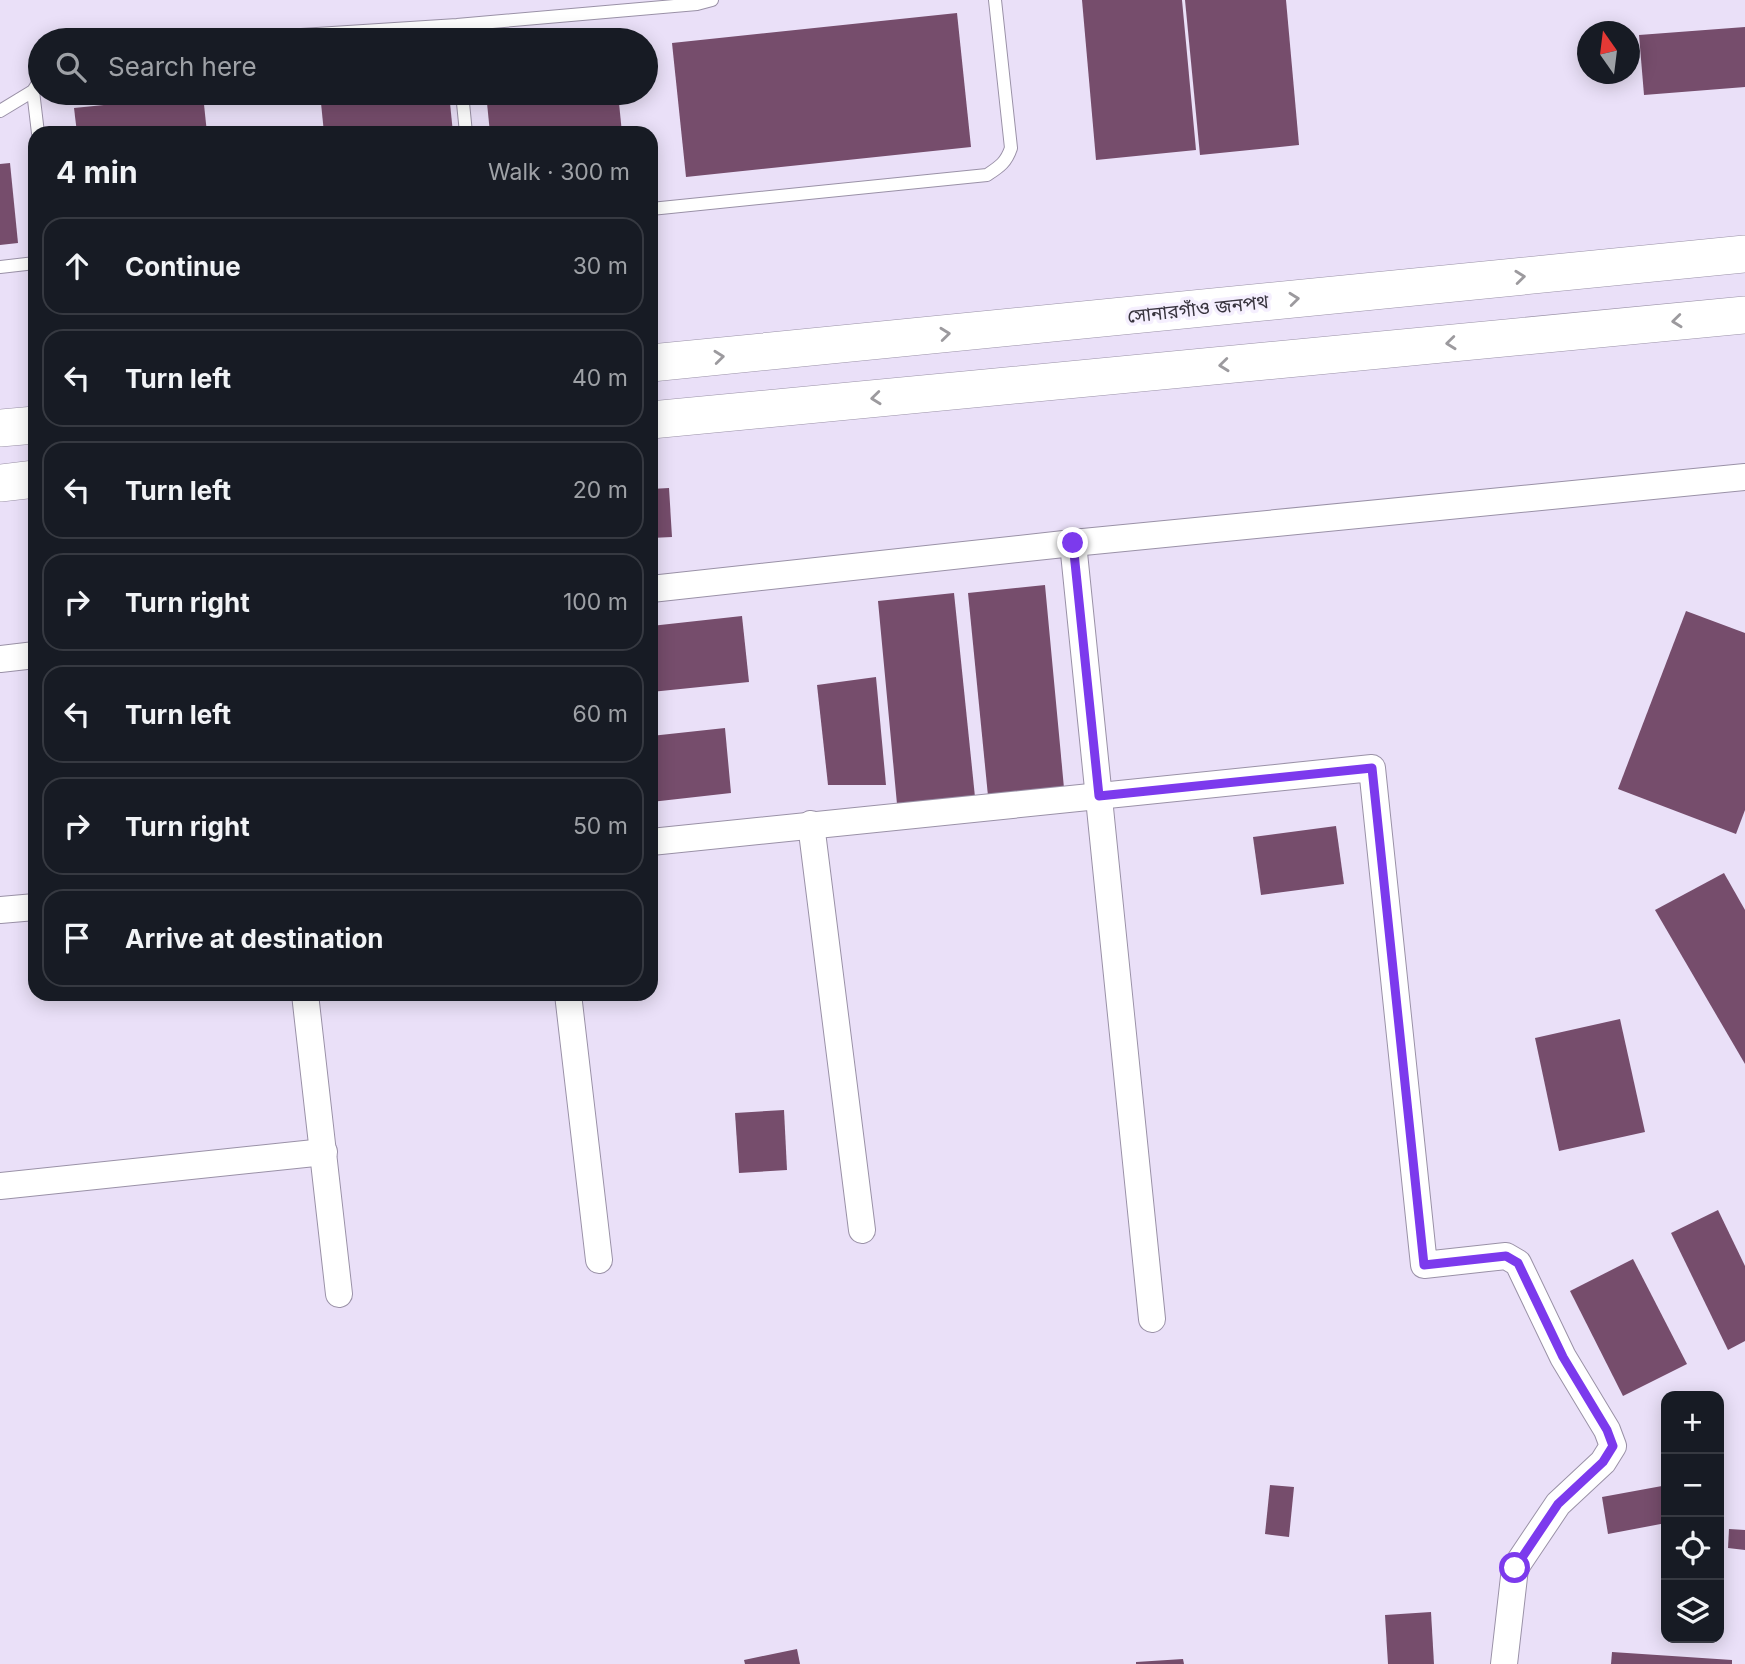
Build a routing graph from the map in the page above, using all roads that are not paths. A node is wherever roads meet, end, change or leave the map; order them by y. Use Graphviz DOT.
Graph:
graph roads {
  1 [pos="712,0"];
  2 [pos="995,0"];
  3 [pos="457,25"];
  4 [pos="410,28"];
  5 [pos="457,28"];
  6 [pos="28,91"];
  7 [pos="37,105"];
  8 [pos="463,105"];
  9 [pos="0,111"];
  10 [pos="38,126"];
  11 [pos="465,126"];
  12 [pos="658,208"];
  13 [pos="1745,254"];
  14 [pos="28,264"];
  15 [pos="0,267"];
  16 [pos="1745,315"];
  17 [pos="658,362"];
  18 [pos="658,419"];
  19 [pos="28,426"];
  20 [pos="0,428"];
  21 [pos="1745,477"];
  22 [pos="28,480"];
  23 [pos="0,483"];
  24 [pos="1073,543"];
  25 [pos="658,588"];
  26 [pos="28,656"];
  27 [pos="0,659"];
  28 [pos="1099,796"];
  29 [pos="811,824"];
  30 [pos="658,841"];
  31 [pos="28,908"];
  32 [pos="0,910"];
  33 [pos="306,1001"];
  34 [pos="569,1001"];
  35 [pos="324,1152"];
  36 [pos="0,1186"];
  37 [pos="862,1230"];
  38 [pos="599,1260"];
  39 [pos="339,1294"];
  40 [pos="1152,1319"];
  41 [pos="1504,1664"];
  1 -- 3 [label="lane"];
  2 -- 12 [label="lane"];
  3 -- 4 [label="lane"];
  3 -- 5 [label="lane"];
  6 -- 9 [label="lane"];
  7 -- 10 [label="lane"];
  8 -- 11 [label="lane"];
  17 -- 13 [label="main road, সোনারগাঁও জনপথ, one-way"];
  14 -- 15 [label="lane"];
  16 -- 18 [label="main road, one-way"];
  19 -- 20 [label="main road"];
  21 -- 24 [label="street"];
  22 -- 23 [label="main road"];
  24 -- 25 [label="street"];
  24 -- 28 [label="street"];
  26 -- 27 [label="street"];
  28 -- 29 [label="street"];
  28 -- 40 [label="street"];
  28 -- 41 [label="street"];
  29 -- 30 [label="street"];
  29 -- 37 [label="street"];
  31 -- 32 [label="street"];
  33 -- 35 [label="street"];
  34 -- 38 [label="street"];
  35 -- 36 [label="street"];
  35 -- 39 [label="street"];
}
